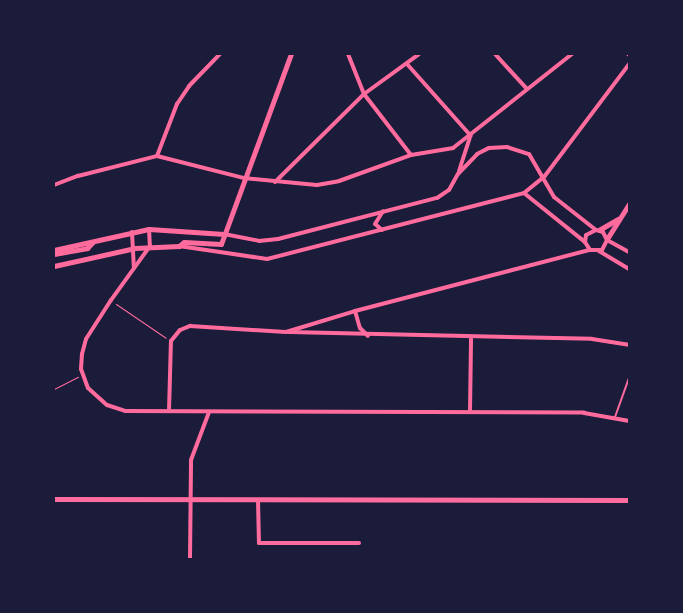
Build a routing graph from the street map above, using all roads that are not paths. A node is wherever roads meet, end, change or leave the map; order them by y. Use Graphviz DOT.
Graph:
graph roads {
  1 [pos="220,54"];
  2 [pos="292,54"];
  3 [pos="348,54"];
  4 [pos="419,54"];
  5 [pos="495,54"];
  6 [pos="572,54"];
  7 [pos="407,64"];
  8 [pos="629,64"];
  9 [pos="527,89"];
  10 [pos="364,94"];
  11 [pos="471,136"];
  12 [pos="411,155"];
  13 [pos="157,156"];
  14 [pos="458,174"];
  15 [pos="544,176"];
  16 [pos="244,178"];
  17 [pos="275,182"];
  18 [pos="54,185"];
  19 [pos="524,193"];
  20 [pos="629,204"];
  21 [pos="383,211"];
  22 [pos="618,219"];
  23 [pos="148,229"];
  24 [pos="382,230"];
  25 [pos="597,230"];
  26 [pos="132,232"];
  27 [pos="224,234"];
  28 [pos="607,239"];
  29 [pos="95,240"];
  30 [pos="585,242"];
  31 [pos="150,246"];
  32 [pos="178,246"];
  33 [pos="135,248"];
  34 [pos="54,250"];
  35 [pos="590,250"];
  36 [pos="599,251"];
  37 [pos="629,252"];
  38 [pos="54,254"];
  39 [pos="54,266"];
  40 [pos="134,268"];
  41 [pos="629,270"];
  42 [pos="355,311"];
  43 [pos="286,332"];
  44 [pos="368,336"];
  45 [pos="471,339"];
  46 [pos="629,345"];
  47 [pos="629,378"];
  48 [pos="169,411"];
  49 [pos="209,412"];
  50 [pos="470,412"];
  51 [pos="615,417"];
  52 [pos="629,421"];
  53 [pos="54,499"];
  54 [pos="190,499"];
  55 [pos="258,500"];
  56 [pos="629,500"];
  57 [pos="359,543"];
  58 [pos="190,559"];
  1 -- 13 [label="street"];
  2 -- 16 [label="main road"];
  3 -- 10 [label="street"];
  4 -- 7 [label="street"];
  5 -- 9 [label="street"];
  6 -- 9 [label="street"];
  7 -- 10 [label="street"];
  7 -- 11 [label="street"];
  8 -- 15 [label="street"];
  9 -- 11 [label="street"];
  10 -- 12 [label="street"];
  10 -- 17 [label="street"];
  11 -- 12 [label="street"];
  11 -- 14 [label="street"];
  12 -- 17 [label="street"];
  13 -- 16 [label="street"];
  13 -- 18 [label="street"];
  14 -- 15 [label="street"];
  14 -- 21 [label="street"];
  15 -- 19 [label="street"];
  15 -- 25 [label="street"];
  16 -- 17 [label="street"];
  16 -- 27 [label="main road"];
  19 -- 24 [label="street"];
  19 -- 30 [label="street"];
  20 -- 22 [label="street"];
  21 -- 24 [label="street"];
  21 -- 27 [label="street"];
  22 -- 25 [label="street"];
  22 -- 28 [label="street"];
  23 -- 26 [label="main road"];
  23 -- 27 [label="main road"];
  23 -- 31 [label="street"];
  24 -- 32 [label="street"];
  25 -- 28 [label="street"];
  25 -- 30 [label="street"];
  26 -- 29 [label="main road"];
  26 -- 33 [label="street"];
  27 -- 32 [label="main road"];
  28 -- 36 [label="street"];
  28 -- 37 [label="street"];
  29 -- 34 [label="main road"];
  29 -- 38 [label="main road"];
  30 -- 35 [label="street"];
  31 -- 32 [label="main road"];
  31 -- 33 [label="main road"];
  31 -- 40 [label="street"];
  33 -- 39 [label="main road"];
  33 -- 40 [label="street"];
  35 -- 36 [label="street"];
  35 -- 42 [label="street"];
  36 -- 41 [label="street"];
  40 -- 48 [label="street"];
  42 -- 43 [label="street"];
  42 -- 44 [label="street"];
  43 -- 44 [label="street"];
  43 -- 48 [label="street"];
  44 -- 45 [label="street"];
  45 -- 46 [label="street"];
  45 -- 50 [label="street"];
  47 -- 51 [label="lane"];
  48 -- 49 [label="street"];
  49 -- 50 [label="street"];
  49 -- 54 [label="street"];
  50 -- 51 [label="street"];
  51 -- 52 [label="street"];
  53 -- 54 [label="street"];
  54 -- 55 [label="street"];
  54 -- 58 [label="street"];
  55 -- 56 [label="street"];
  55 -- 57 [label="street"];
}
